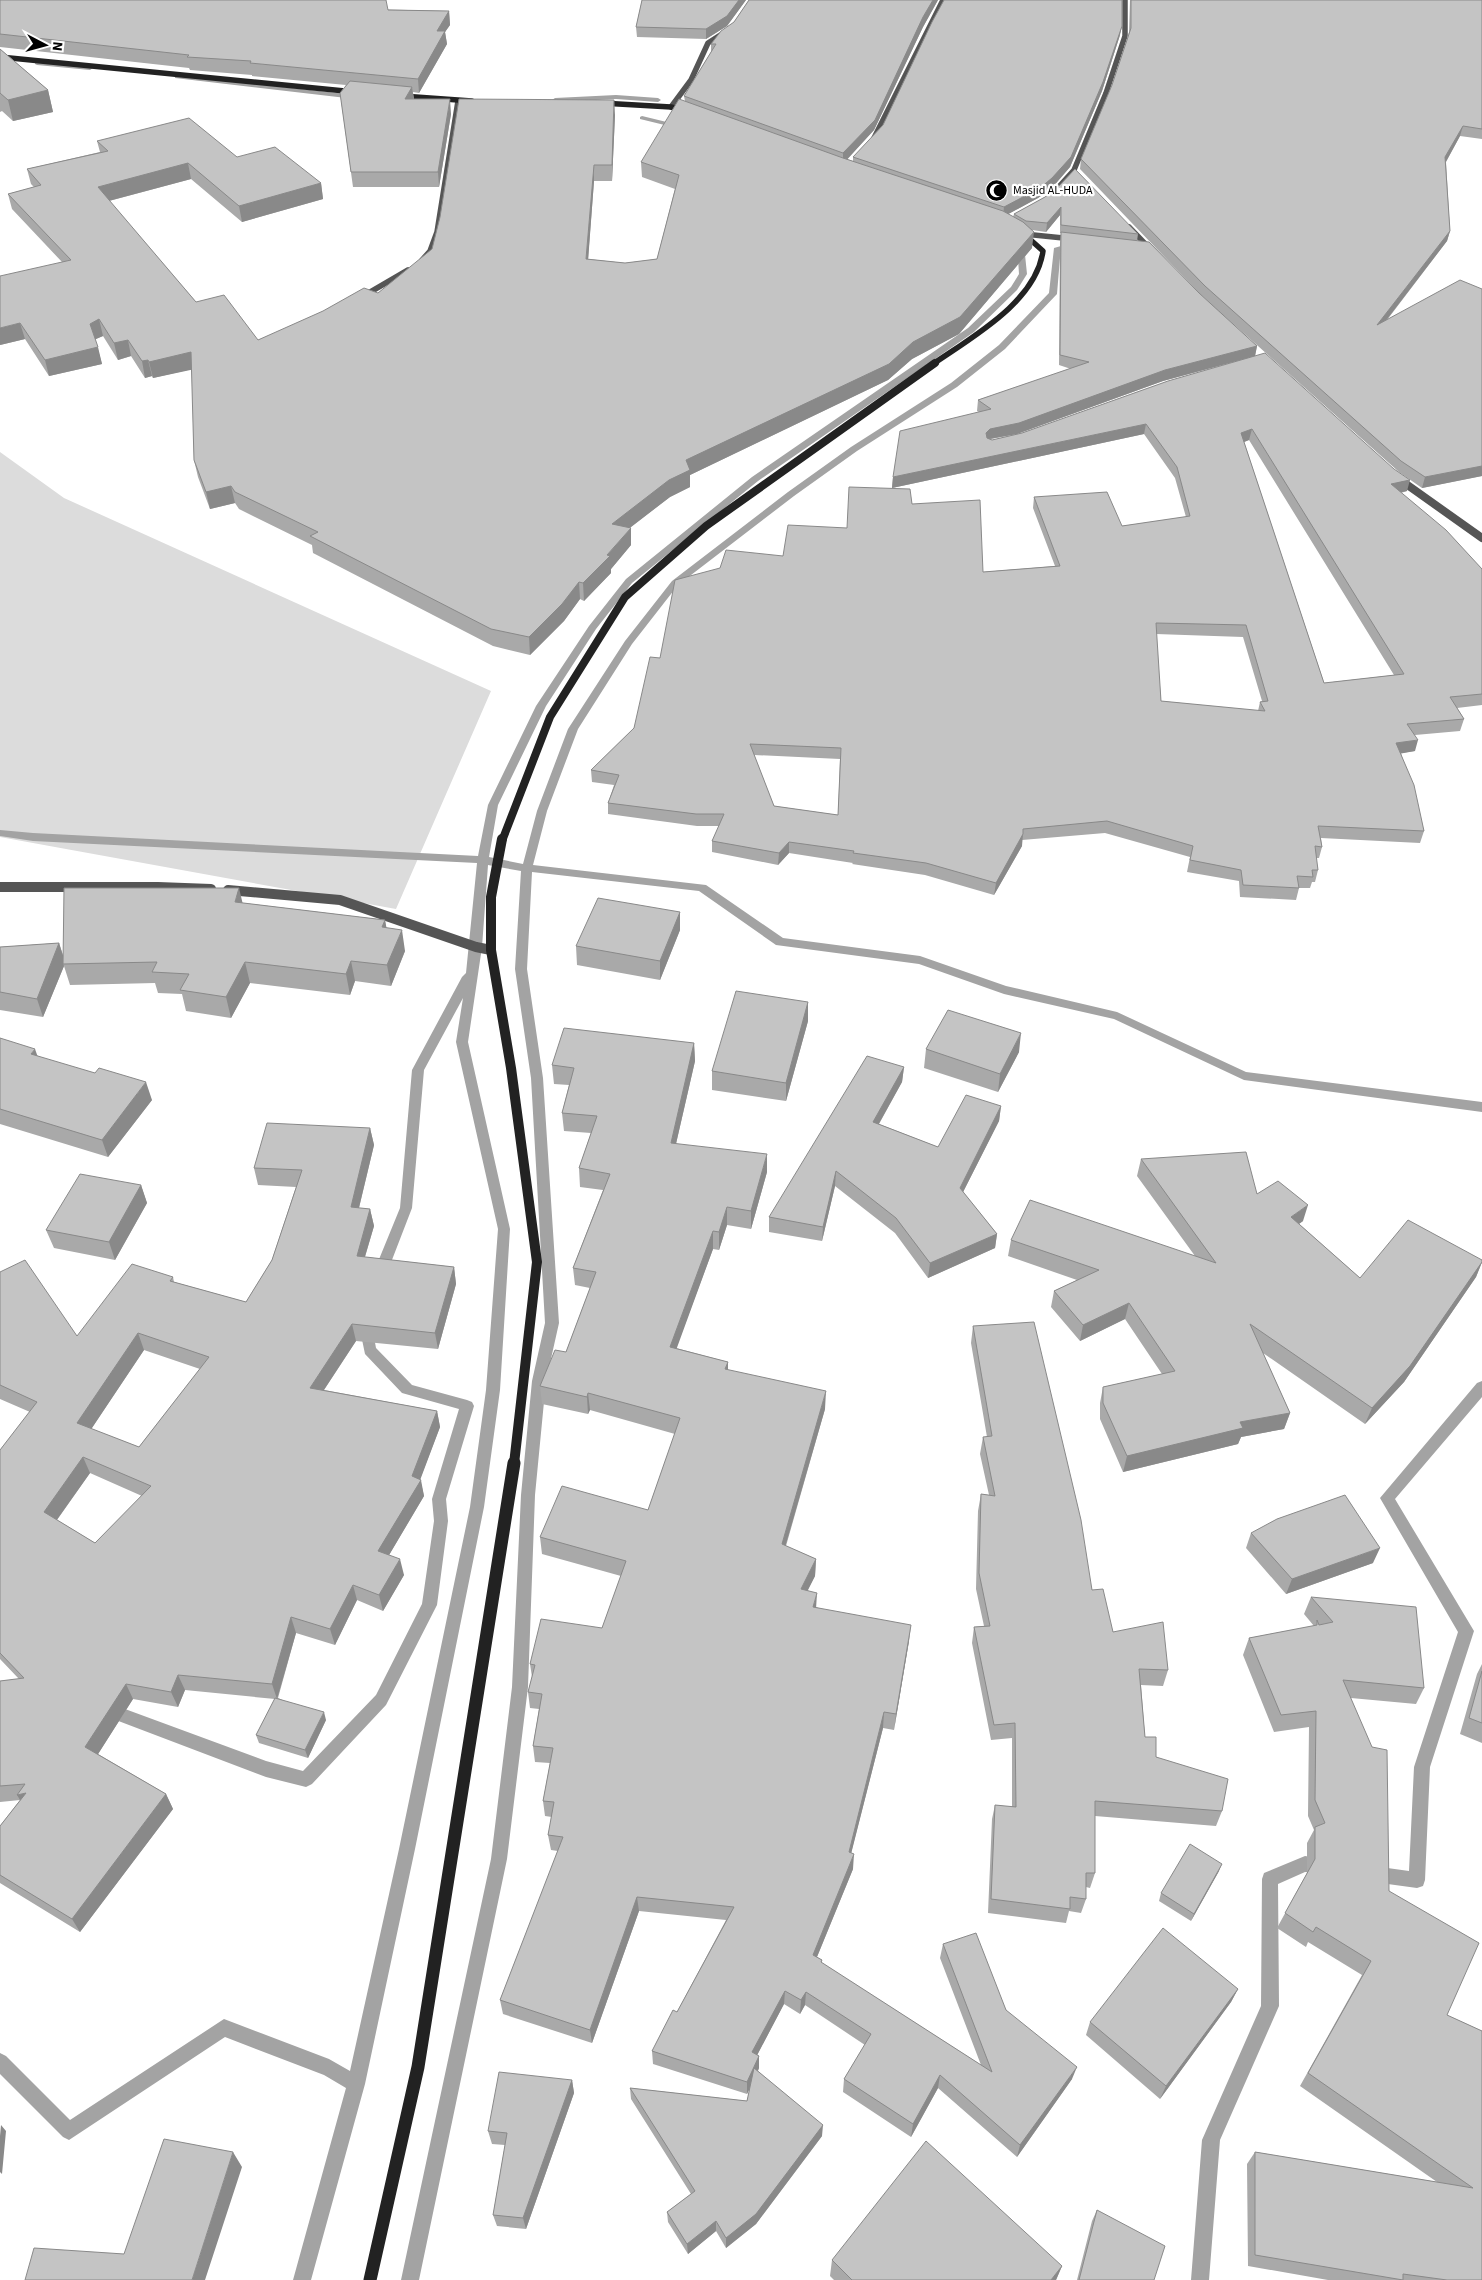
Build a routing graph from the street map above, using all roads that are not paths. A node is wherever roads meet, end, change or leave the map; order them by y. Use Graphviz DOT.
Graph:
graph roads {
  1 [pos="943,0"];
  2 [pos="1125,0"];
  3 [pos="730,29"];
  4 [pos="0,57"];
  5 [pos="359,92"];
  6 [pos="399,96"];
  7 [pos="458,101"];
  8 [pos="478,101"];
  9 [pos="595,103"];
  10 [pos="671,107"];
  11 [pos="697,115"];
  12 [pos="867,145"];
  13 [pos="1074,170"];
  14 [pos="1079,175"];
  15 [pos="1048,197"];
  16 [pos="1122,220"];
  17 [pos="1017,230"];
  18 [pos="1024,234"];
  19 [pos="1082,240"];
  20 [pos="1139,247"];
  21 [pos="1149,248"];
  22 [pos="1155,254"];
  23 [pos="350,303"];
  24 [pos="1395,476"];
  25 [pos="1482,538"];
  26 [pos="0,887"];
  27 [pos="491,950"];
  28 [pos="370,2280"];
  1 -- 12 [label="street"];
  2 -- 13 [label="street"];
  3 -- 10 [label="street"];
  4 -- 5 [label="street"];
  6 -- 7 [label="street"];
  7 -- 8 [label="street"];
  7 -- 23 [label="street"];
  9 -- 10 [label="street"];
  10 -- 11 [label="street"];
  13 -- 14 [label="street"];
  13 -- 15 [label="street"];
  16 -- 21 [label="street"];
  17 -- 18 [label="street"];
  18 -- 19 [label="street"];
  18 -- 27 [label="street"];
  20 -- 21 [label="street"];
  21 -- 22 [label="street"];
  24 -- 25 [label="street"];
  26 -- 27 [label="street"];
  27 -- 28 [label="street"];
}
